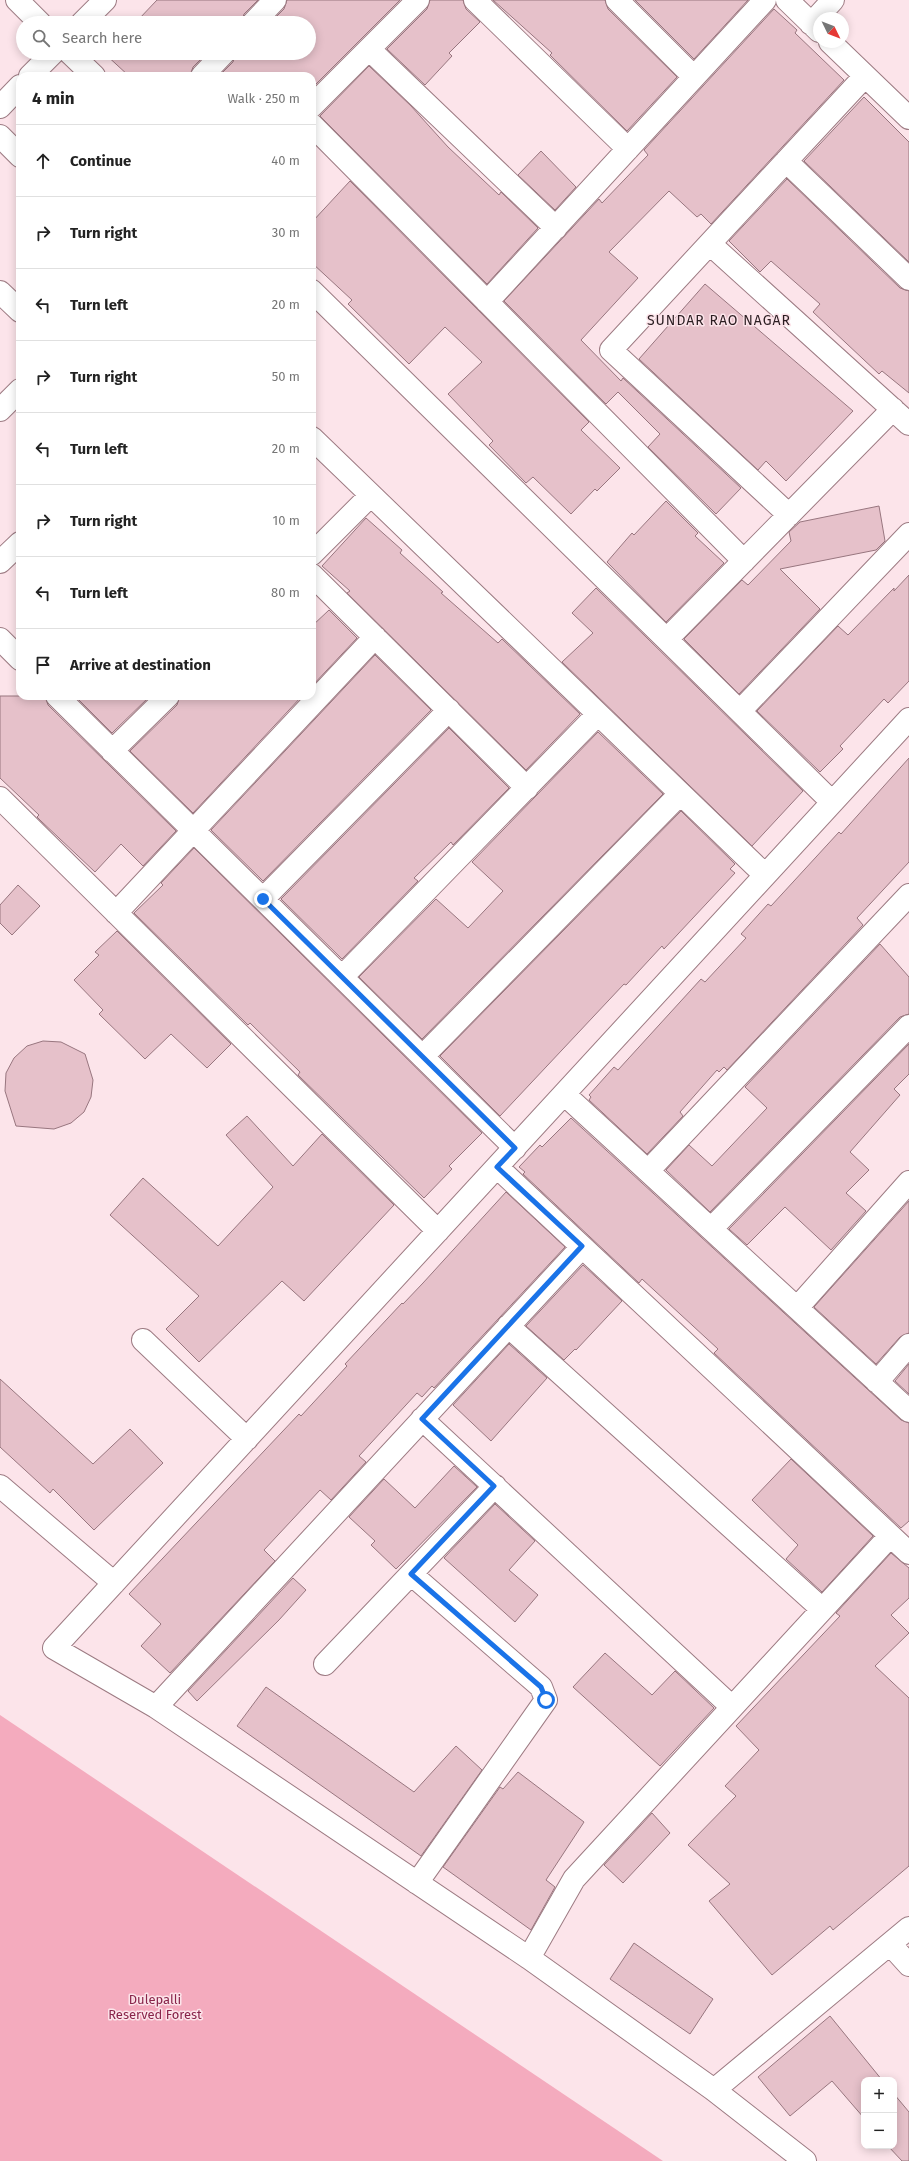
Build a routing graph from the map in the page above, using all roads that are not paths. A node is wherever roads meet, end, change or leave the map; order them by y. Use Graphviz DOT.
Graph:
graph roads {
  1 [pos="16,0"];
  2 [pos="105,0"];
  3 [pos="275,0"];
  4 [pos="418,0"];
  5 [pos="475,0"];
  6 [pos="617,0"];
  7 [pos="765,0"];
  8 [pos="786,0"];
  9 [pos="833,0"];
  10 [pos="825,12"];
  11 [pos="33,16"];
  12 [pos="89,16"];
  13 [pos="260,16"];
  14 [pos="813,26"];
  15 [pos="836,48"];
  16 [pos="369,49"];
  17 [pos="46,60"];
  18 [pos="77,60"];
  19 [pos="217,60"];
  20 [pos="34,72"];
  21 [pos="90,72"];
  22 [pos="206,72"];
  23 [pos="865,76"];
  24 [pos="694,77"];
  25 [pos="16,90"];
  26 [pos="316,102"];
  27 [pos="0,107"];
  28 [pos="909,118"];
  29 [pos="316,129"];
  30 [pos="0,136"];
  31 [pos="628,149"];
  32 [pos="16,152"];
  33 [pos="786,161"];
  34 [pos="556,228"];
  35 [pos="710,244"];
  36 [pos="909,278"];
  37 [pos="0,292"];
  38 [pos="316,295"];
  39 [pos="488,302"];
  40 [pos="16,307"];
  41 [pos="16,394"];
  42 [pos="0,410"];
  43 [pos="901,416"];
  44 [pos="316,442"];
  45 [pos="371,495"];
  46 [pos="789,515"];
  47 [pos="909,534"];
  48 [pos="16,547"];
  49 [pos="316,550"];
  50 [pos="744,561"];
  51 [pos="0,562"];
  52 [pos="316,578"];
  53 [pos="375,637"];
  54 [pos="0,639"];
  55 [pos="667,639"];
  56 [pos="16,655"];
  57 [pos="61,700"];
  58 [pos="164,700"];
  59 [pos="316,700"];
  60 [pos="316,700"];
  61 [pos="449,710"];
  62 [pos="740,711"];
  63 [pos="598,714"];
  64 [pos="909,719"];
  65 [pos="112,751"];
  66 [pos="527,788"];
  67 [pos="680,794"];
  68 [pos="0,798"];
  69 [pos="832,802"];
  70 [pos="193,830"];
  71 [pos="765,875"];
  72 [pos="263,899"];
  73 [pos="906,905"];
  74 [pos="116,913"];
  75 [pos="342,977"];
  76 [pos="909,1026"];
  77 [pos="422,1056"];
  78 [pos="564,1094"];
  79 [pos="515,1148"];
  80 [pos="497,1167"];
  81 [pos="648,1170"];
  82 [pos="909,1182"];
  83 [pos="711,1229"];
  84 [pos="438,1231"];
  85 [pos="582,1246"];
  86 [pos="797,1308"];
  87 [pos="508,1326"];
  88 [pos="143,1340"];
  89 [pos="909,1345"];
  90 [pos="877,1382"];
  91 [pos="909,1411"];
  92 [pos="422,1419"];
  93 [pos="247,1439"];
  94 [pos="0,1486"];
  95 [pos="494,1486"];
  96 [pos="890,1536"];
  97 [pos="909,1553"];
  98 [pos="411,1574"];
  99 [pos="114,1583"];
  100 [pos="822,1609"];
  101 [pos="325,1664"];
  102 [pos="156,1706"];
  103 [pos="732,1707"];
  104 [pos="416,1883"];
  105 [pos="909,1928"];
  106 [pos="890,1944"];
  107 [pos="529,1958"];
  108 [pos="909,1965"];
  109 [pos="714,2090"];
  110 [pos="805,2161"];
  1 -- 11 [label="street"];
  2 -- 12 [label="street"];
  3 -- 13 [label="street"];
  4 -- 16 [label="street"];
  5 -- 31 [label="street"];
  6 -- 24 [label="street"];
  7 -- 24 [label="street"];
  8 -- 14 [label="street"];
  9 -- 10 [label="street"];
  15 -- 23 [label="street"];
  16 -- 26 [label="street"];
  16 -- 34 [label="street"];
  17 -- 20 [label="street"];
  18 -- 21 [label="street"];
  19 -- 22 [label="street"];
  23 -- 28 [label="street"];
  23 -- 33 [label="street"];
  24 -- 31 [label="street"];
  25 -- 27 [label="street"];
  29 -- 39 [label="street"];
  30 -- 32 [label="street"];
  31 -- 34 [label="street"];
  33 -- 35 [label="street"];
  33 -- 36 [label="street"];
  34 -- 39 [label="street"];
  35 -- 43 [label="street"];
  35 -- 46 [label="street"];
  37 -- 40 [label="street"];
  38 -- 55 [label="street"];
  39 -- 50 [label="street"];
  41 -- 42 [label="street"];
  43 -- 46 [label="street"];
  44 -- 45 [label="street"];
  45 -- 49 [label="street"];
  45 -- 63 [label="street"];
  46 -- 50 [label="street"];
  47 -- 62 [label="street"];
  48 -- 51 [label="street"];
  50 -- 55 [label="street"];
  52 -- 53 [label="street"];
  53 -- 59 [label="street"];
  53 -- 61 [label="street"];
  54 -- 56 [label="street"];
  55 -- 62 [label="street"];
  57 -- 65 [label="street"];
  58 -- 65 [label="street"];
  60 -- 70 [label="street"];
  61 -- 66 [label="street"];
  61 -- 72 [label="street"];
  62 -- 69 [label="street"];
  63 -- 66 [label="street"];
  63 -- 67 [label="street"];
  64 -- 69 [label="street"];
  65 -- 70 [label="street"];
  66 -- 75 [label="street"];
  67 -- 71 [label="street"];
  67 -- 77 [label="street"];
  68 -- 74 [label="street"];
  69 -- 71 [label="street"];
  70 -- 72 [label="street"];
  70 -- 74 [label="street"];
  71 -- 78 [label="street"];
  72 -- 75 [label="street"];
  73 -- 81 [label="street"];
  74 -- 84 [label="street"];
  75 -- 77 [label="street"];
  76 -- 83 [label="street"];
  77 -- 79 [label="street"];
  78 -- 79 [label="street"];
  78 -- 81 [label="street"];
  79 -- 80 [label="street"];
  80 -- 84 [label="street"];
  80 -- 85 [label="street"];
  81 -- 83 [label="street"];
  82 -- 86 [label="street"];
  83 -- 86 [label="street"];
  84 -- 93 [label="street"];
  85 -- 87 [label="street"];
  85 -- 96 [label="street"];
  86 -- 90 [label="street"];
  87 -- 92 [label="street"];
  87 -- 100 [label="street"];
  88 -- 93 [label="street"];
  89 -- 90 [label="street"];
  90 -- 91 [label="street"];
  92 -- 95 [label="street"];
  92 -- 102 [label="street"];
  93 -- 99 [label="street"];
  94 -- 99 [label="street"];
  95 -- 98 [label="street"];
  95 -- 103 [label="street"];
  96 -- 97 [label="street"];
  96 -- 100 [label="street"];
  98 -- 101 [label="street"];
  98 -- 104 [label="street"];
  99 -- 102 [label="street"];
  100 -- 103 [label="street"];
  102 -- 104 [label="street"];
  103 -- 107 [label="street"];
  104 -- 107 [label="street"];
  105 -- 106 [label="street"];
  106 -- 108 [label="street"];
  106 -- 109 [label="street"];
  107 -- 109 [label="street"];
  109 -- 110 [label="street"];
}
